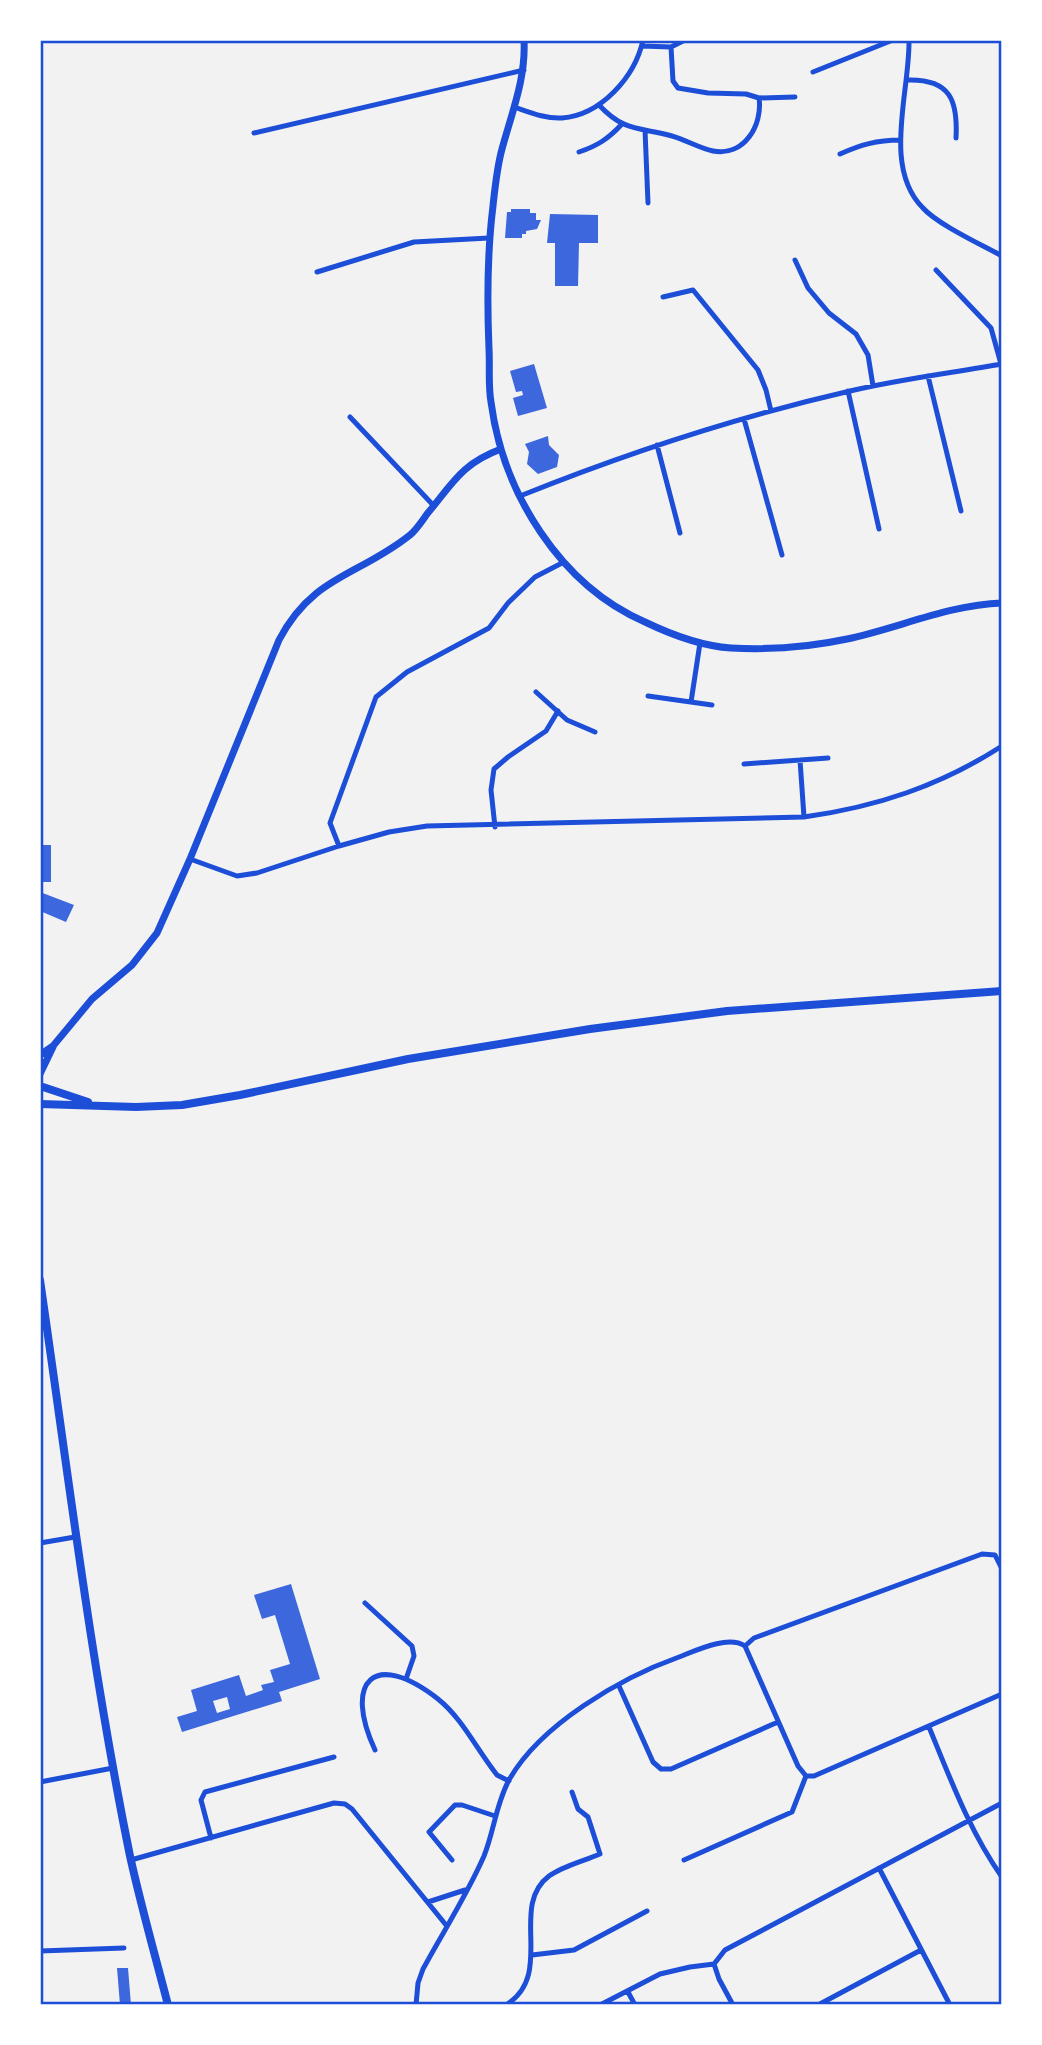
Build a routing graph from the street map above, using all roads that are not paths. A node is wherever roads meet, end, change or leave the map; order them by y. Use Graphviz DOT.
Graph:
graph roads {
  1 [pos="524,40"];
  2 [pos="685,40"];
  3 [pos="893,40"];
  4 [pos="909,40"];
  5 [pos="642,43"];
  6 [pos="671,47"];
  7 [pos="524,70"];
  8 [pos="813,72"];
  9 [pos="908,80"];
  10 [pos="795,97"];
  11 [pos="759,98"];
  12 [pos="599,105"];
  13 [pos="514,107"];
  14 [pos="621,125"];
  15 [pos="645,130"];
  16 [pos="254,133"];
  17 [pos="956,138"];
  18 [pos="900,140"];
  19 [pos="579,152"];
  20 [pos="840,153"];
  21 [pos="649,203"];
  22 [pos="489,238"];
  23 [pos="1002,256"];
  24 [pos="795,260"];
  25 [pos="936,270"];
  26 [pos="317,272"];
  27 [pos="663,297"];
  28 [pos="1001,364"];
  29 [pos="928,376"];
  30 [pos="873,386"];
  31 [pos="848,391"];
  32 [pos="771,411"];
  33 [pos="349,417"];
  34 [pos="744,419"];
  35 [pos="657,444"];
  36 [pos="501,449"];
  37 [pos="520,496"];
  38 [pos="434,506"];
  39 [pos="961,511"];
  40 [pos="879,529"];
  41 [pos="680,533"];
  42 [pos="782,555"];
  43 [pos="562,563"];
  44 [pos="1002,603"];
  45 [pos="700,643"];
  46 [pos="536,692"];
  47 [pos="649,696"];
  48 [pos="691,702"];
  49 [pos="712,705"];
  50 [pos="558,711"];
  51 [pos="595,732"];
  52 [pos="1002,746"];
  53 [pos="828,758"];
  54 [pos="800,760"];
  55 [pos="744,764"];
  56 [pos="804,817"];
  57 [pos="495,827"];
  58 [pos="339,846"];
  59 [pos="190,859"];
  60 [pos="1002,992"];
  61 [pos="53,1046"];
  62 [pos="40,1055"];
  63 [pos="41,1080"];
  64 [pos="40,1101"];
  65 [pos="98,1105"];
  66 [pos="40,1280"];
  67 [pos="75,1537"];
  68 [pos="40,1543"];
  69 [pos="1002,1569"];
  70 [pos="365,1603"];
  71 [pos="745,1646"];
  72 [pos="406,1679"];
  73 [pos="618,1686"];
  74 [pos="1002,1694"];
  75 [pos="778,1722"];
  76 [pos="929,1727"];
  77 [pos="375,1750"];
  78 [pos="334,1757"];
  79 [pos="113,1768"];
  80 [pos="806,1776"];
  81 [pos="509,1781"];
  82 [pos="40,1783"];
  83 [pos="572,1792"];
  84 [pos="1002,1803"];
  85 [pos="495,1816"];
  86 [pos="968,1820"];
  87 [pos="211,1838"];
  88 [pos="131,1860"];
  89 [pos="452,1860"];
  90 [pos="684,1860"];
  91 [pos="879,1868"];
  92 [pos="1002,1877"];
  93 [pos="465,1890"];
  94 [pos="428,1902"];
  95 [pos="647,1911"];
  96 [pos="446,1925"];
  97 [pos="124,1948"];
  98 [pos="921,1950"];
  99 [pos="40,1951"];
  100 [pos="532,1955"];
  101 [pos="714,1964"];
  102 [pos="628,1992"];
  103 [pos="168,2005"];
  104 [pos="416,2005"];
  105 [pos="506,2005"];
  106 [pos="600,2005"];
  107 [pos="635,2005"];
  108 [pos="733,2005"];
  109 [pos="818,2005"];
  110 [pos="950,2005"];
  1 -- 7 [label="street"];
  2 -- 6 [label="street"];
  3 -- 8 [label="street"];
  4 -- 9 [label="street"];
  5 -- 6 [label="street"];
  5 -- 12 [label="street"];
  6 -- 11 [label="street"];
  7 -- 13 [label="street"];
  7 -- 16 [label="street"];
  9 -- 17 [label="street"];
  9 -- 18 [label="street"];
  10 -- 11 [label="street"];
  11 -- 15 [label="street"];
  12 -- 13 [label="street"];
  12 -- 14 [label="street"];
  13 -- 22 [label="street"];
  14 -- 15 [label="street"];
  14 -- 19 [label="street"];
  15 -- 21 [label="street"];
  18 -- 20 [label="street"];
  18 -- 23 [label="street"];
  22 -- 26 [label="street"];
  22 -- 36 [label="street"];
  24 -- 30 [label="street"];
  25 -- 28 [label="street"];
  27 -- 32 [label="street"];
  28 -- 29 [label="street"];
  29 -- 30 [label="street"];
  29 -- 39 [label="street"];
  30 -- 31 [label="street"];
  31 -- 32 [label="street"];
  31 -- 40 [label="street"];
  32 -- 34 [label="street"];
  33 -- 38 [label="street"];
  34 -- 35 [label="street"];
  34 -- 42 [label="street"];
  35 -- 37 [label="street"];
  35 -- 41 [label="street"];
  36 -- 37 [label="street"];
  36 -- 38 [label="street"];
  37 -- 43 [label="street"];
  38 -- 59 [label="street"];
  43 -- 45 [label="street"];
  43 -- 58 [label="street"];
  44 -- 45 [label="street"];
  45 -- 48 [label="street"];
  46 -- 50 [label="street"];
  47 -- 48 [label="street"];
  48 -- 49 [label="street"];
  50 -- 51 [label="street"];
  50 -- 57 [label="street"];
  52 -- 56 [label="street"];
  53 -- 54 [label="street"];
  54 -- 55 [label="street"];
  54 -- 56 [label="street"];
  56 -- 57 [label="street"];
  57 -- 58 [label="street"];
  58 -- 59 [label="street"];
  59 -- 61 [label="street"];
  60 -- 65 [label="main road"];
  61 -- 62 [label="street"];
  61 -- 63 [label="street"];
  63 -- 64 [label="main road"];
  63 -- 65 [label="main road"];
  64 -- 65 [label="main road"];
  66 -- 67 [label="main road"];
  67 -- 68 [label="street"];
  67 -- 79 [label="main road"];
  69 -- 71 [label="street"];
  70 -- 72 [label="street"];
  71 -- 73 [label="street"];
  71 -- 75 [label="street"];
  72 -- 77 [label="street"];
  72 -- 81 [label="street"];
  73 -- 75 [label="street"];
  73 -- 81 [label="street"];
  74 -- 76 [label="street"];
  75 -- 80 [label="street"];
  76 -- 80 [label="street"];
  76 -- 86 [label="street"];
  78 -- 87 [label="street"];
  79 -- 82 [label="street"];
  79 -- 88 [label="main road"];
  80 -- 90 [label="street"];
  81 -- 85 [label="street"];
  83 -- 100 [label="street"];
  84 -- 86 [label="street"];
  85 -- 89 [label="street"];
  85 -- 93 [label="street"];
  86 -- 91 [label="street"];
  86 -- 92 [label="street"];
  87 -- 88 [label="street"];
  87 -- 94 [label="street"];
  88 -- 103 [label="main road"];
  91 -- 98 [label="street"];
  91 -- 101 [label="street"];
  93 -- 94 [label="street"];
  93 -- 96 [label="street"];
  94 -- 96 [label="street"];
  95 -- 100 [label="street"];
  96 -- 104 [label="street"];
  97 -- 99 [label="street"];
  98 -- 109 [label="street"];
  98 -- 110 [label="street"];
  100 -- 105 [label="street"];
  101 -- 102 [label="street"];
  101 -- 108 [label="street"];
  102 -- 106 [label="street"];
  102 -- 107 [label="street"];
}
